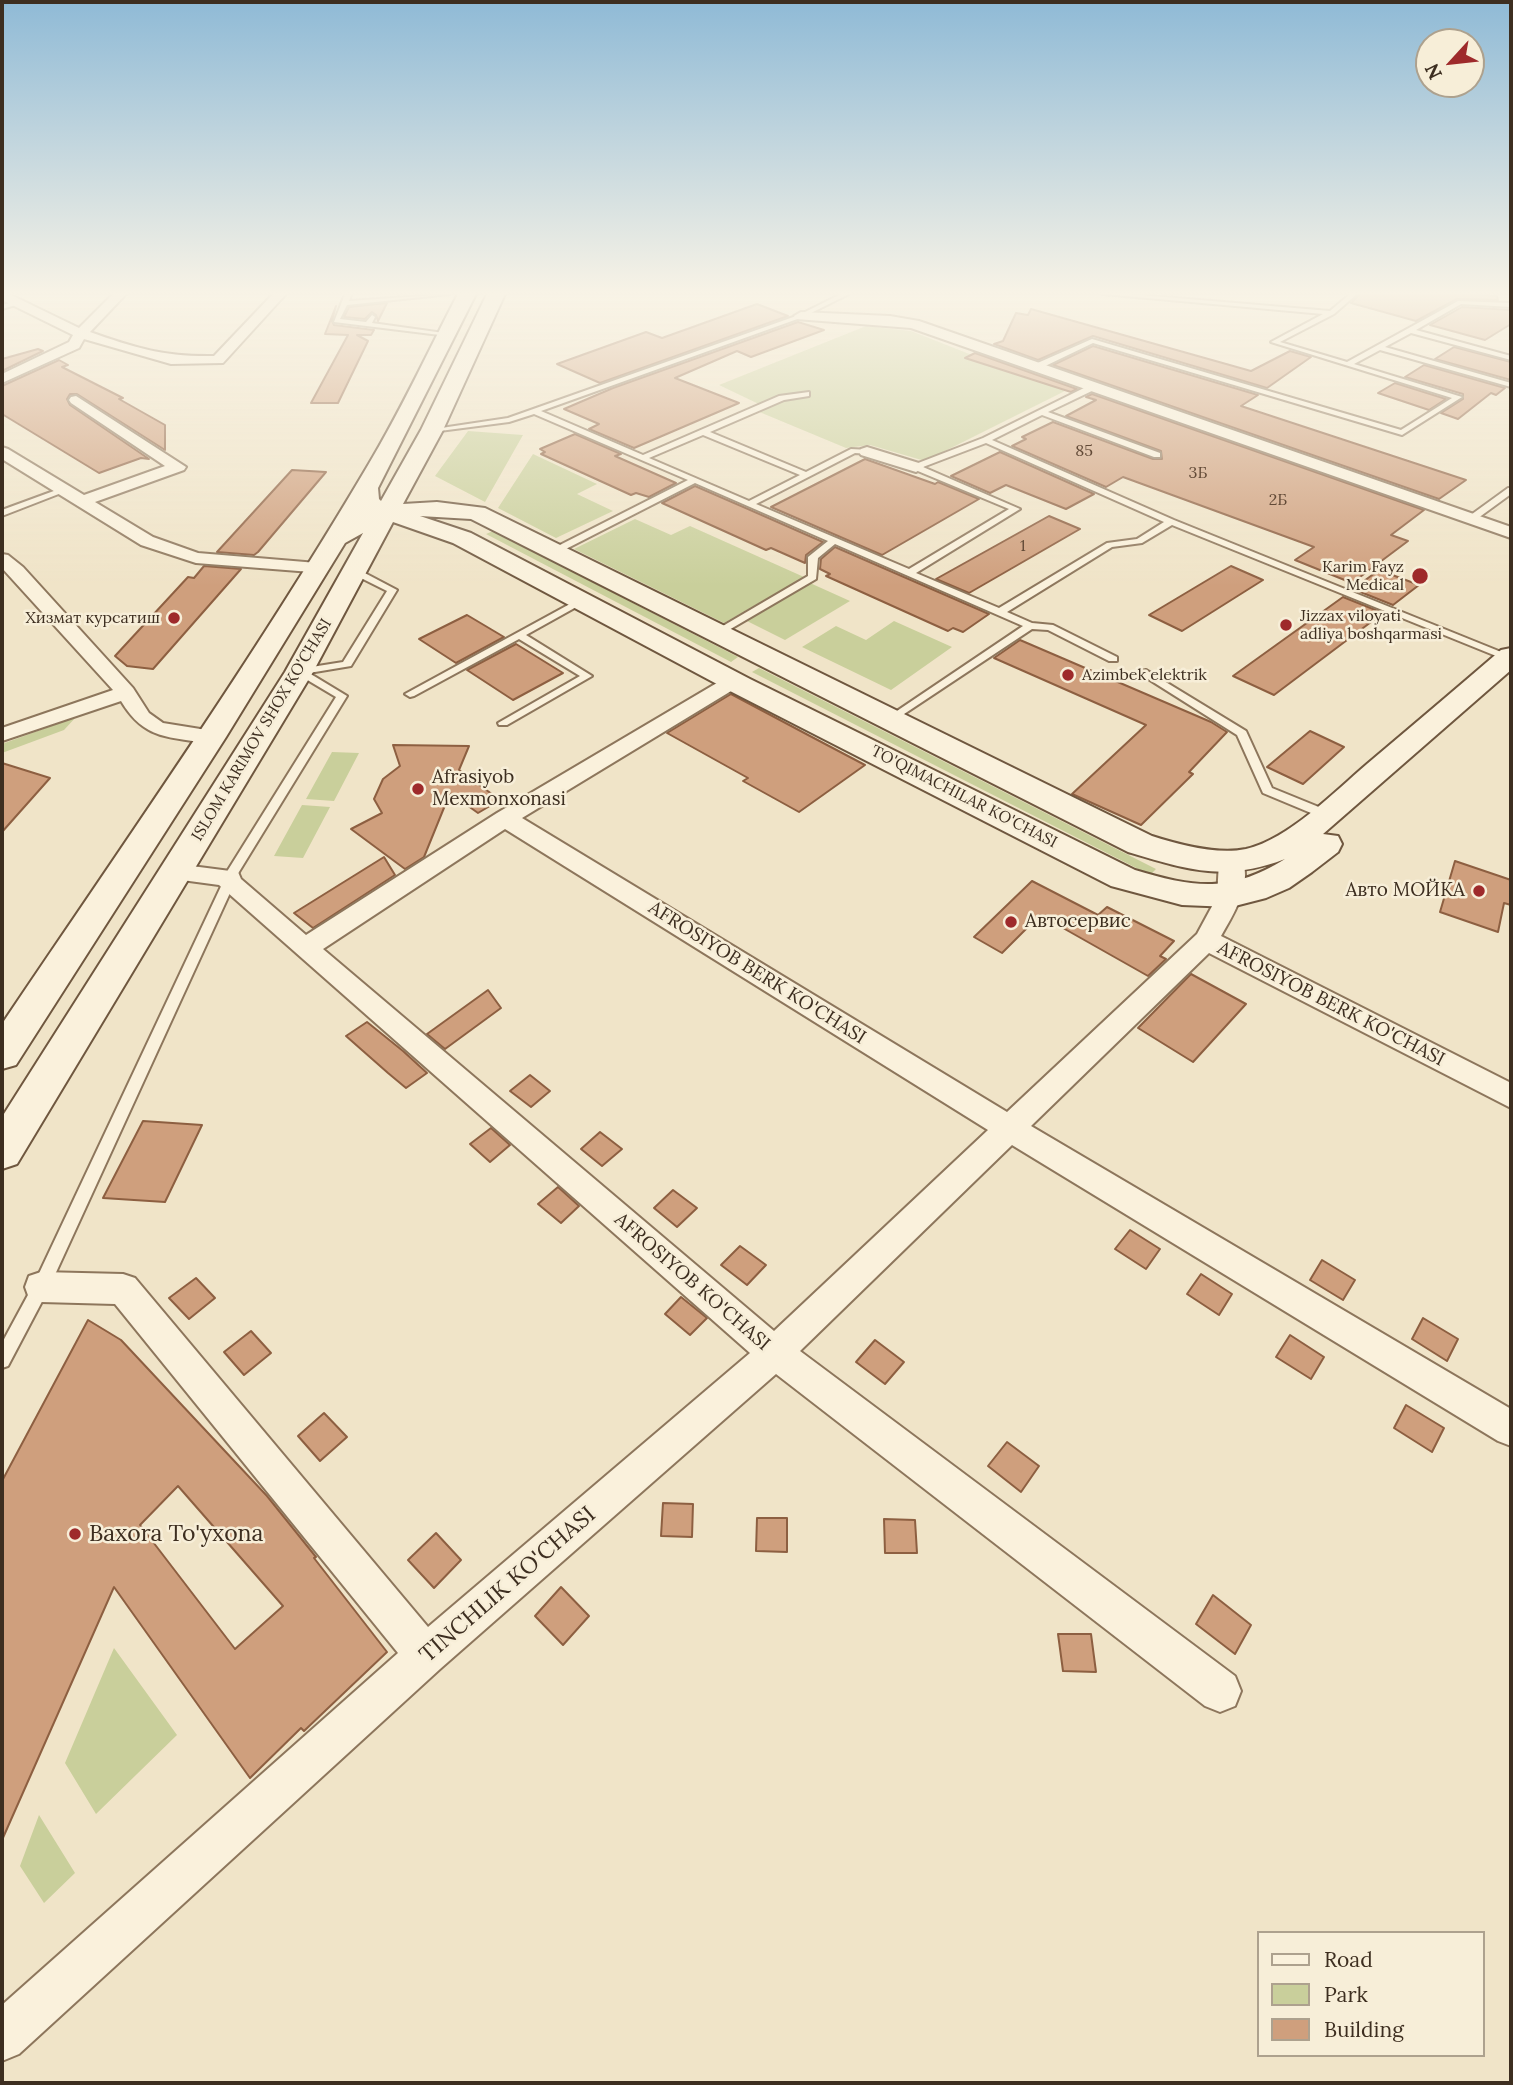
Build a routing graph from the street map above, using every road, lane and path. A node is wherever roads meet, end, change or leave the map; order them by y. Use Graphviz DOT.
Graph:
graph roads {
  1 [pos="417,391"];
  2 [pos="450,391"];
  3 [pos="590,391"];
  4 [pos="1084,391"];
  5 [pos="1105,391"];
  6 [pos="1262,391"];
  7 [pos="1439,391"];
  8 [pos="806,394"];
  9 [pos="76,400"];
  10 [pos="534,411"];
  11 [pos="1040,412"];
  12 [pos="432,430"];
  13 [pos="703,432"];
  14 [pos="986,440"];
  15 [pos="2,452"];
  16 [pos="867,452"];
  17 [pos="1157,455"];
  18 [pos="642,458"];
  19 [pos="416,460"];
  20 [pos="916,467"];
  21 [pos="806,475"];
  22 [pos="695,480"];
  23 [pos="366,488"];
  24 [pos="1511,489"];
  25 [pos="65,490"];
  26 [pos="82,501"];
  27 [pos="749,504"];
  28 [pos="2,513"];
  29 [pos="387,513"];
  30 [pos="477,513"];
  31 [pos="1471,519"];
  32 [pos="1171,522"];
  33 [pos="1511,533"];
  34 [pos="336,538"];
  35 [pos="462,538"];
  36 [pos="834,541"];
  37 [pos="555,551"];
  38 [pos="2,559"];
  39 [pos="360,565"];
  40 [pos="317,569"];
  41 [pos="909,573"];
  42 [pos="582,601"];
  43 [pos="1000,612"];
  44 [pos="1030,626"];
  45 [pos="719,632"];
  46 [pos="519,635"];
  47 [pos="1113,660"];
  48 [pos="776,661"];
  49 [pos="1511,664"];
  50 [pos="299,672"];
  51 [pos="1146,673"];
  52 [pos="737,683"];
  53 [pos="126,692"];
  54 [pos="410,694"];
  55 [pos="892,719"];
  56 [pos="503,723"];
  57 [pos="2,735"];
  58 [pos="211,737"];
  59 [pos="1327,815"];
  60 [pos="505,818"];
  61 [pos="1231,862"];
  62 [pos="176,872"];
  63 [pos="229,880"];
  64 [pos="1230,897"];
  65 [pos="1206,940"];
  66 [pos="305,948"];
  67 [pos="2,1054"];
  68 [pos="1511,1096"];
  69 [pos="1009,1128"];
  70 [pos="2,1152"];
  71 [pos="41,1287"];
  72 [pos="775,1353"];
  73 [pos="2,1360"];
  74 [pos="1511,1429"];
  75 [pos="426,1656"];
  76 [pos="1220,1691"];
  77 [pos="2,2037"];
  1 -- 23 [label="main road, ISLOM KARIMOV SHOX KO'CHASI"];
  2 -- 12 [label="main road, ISLOM KARIMOV SHOX KO'CHASI"];
  3 -- 10 [label="lane"];
  4 -- 11 [label="lane"];
  5 -- 31 [label="street"];
  6 -- 7 [label="lane"];
  8 -- 13 [label="lane"];
  9 -- 26 [label="street"];
  10 -- 12 [label="lane"];
  10 -- 18 [label="lane"];
  11 -- 14 [label="lane"];
  11 -- 17 [label="lane"];
  12 -- 19 [label="main road, ISLOM KARIMOV SHOX KO'CHASI"];
  13 -- 18 [label="lane"];
  13 -- 21 [label="lane"];
  14 -- 20 [label="lane"];
  14 -- 32 [label="lane"];
  15 -- 25 [label="street"];
  16 -- 20 [label="street"];
  16 -- 21 [label="lane"];
  18 -- 22 [label="lane"];
  19 -- 29 [label="main road, ISLOM KARIMOV SHOX KO'CHASI"];
  19 -- 30 [label="main road"];
  20 -- 41 [label="lane"];
  21 -- 27 [label="lane"];
  22 -- 27 [label="lane"];
  22 -- 37 [label="lane"];
  23 -- 29 [label="main road"];
  23 -- 34 [label="main road, ISLOM KARIMOV SHOX KO'CHASI"];
  24 -- 31 [label="lane"];
  25 -- 26 [label="street"];
  25 -- 28 [label="lane"];
  26 -- 40 [label="street"];
  27 -- 36 [label="lane"];
  29 -- 30 [label="main road, TO'QIMACHILAR KO'CHASI"];
  29 -- 34 [label="main road, TO'QIMACHILAR KO'CHASI"];
  29 -- 35 [label="main road, TO'QIMACHILAR KO'CHASI"];
  29 -- 39 [label="main road, ISLOM KARIMOV SHOX KO'CHASI"];
  30 -- 37 [label="main road, TO'QIMACHILAR KO'CHASI"];
  31 -- 33 [label="street"];
  32 -- 43 [label="lane"];
  32 -- 49 [label="lane"];
  34 -- 40 [label="main road, ISLOM KARIMOV SHOX KO'CHASI"];
  35 -- 39 [label="main road"];
  35 -- 42 [label="main road, TO'QIMACHILAR KO'CHASI"];
  36 -- 41 [label="lane"];
  36 -- 45 [label="lane"];
  37 -- 45 [label="main road, TO'QIMACHILAR KO'CHASI"];
  38 -- 53 [label="street"];
  39 -- 50 [label="main road, ISLOM KARIMOV SHOX KO'CHASI"];
  39 -- 50 [label="lane"];
  40 -- 58 [label="main road, ISLOM KARIMOV SHOX KO'CHASI"];
  41 -- 43 [label="lane"];
  42 -- 46 [label="lane"];
  42 -- 52 [label="main road, TO'QIMACHILAR KO'CHASI"];
  43 -- 44 [label="lane"];
  44 -- 47 [label="lane"];
  44 -- 55 [label="lane"];
  45 -- 48 [label="main road, TO'QIMACHILAR KO'CHASI"];
  46 -- 54 [label="lane"];
  46 -- 56 [label="lane"];
  48 -- 52 [label="main road"];
  48 -- 55 [label="main road, TO'QIMACHILAR KO'CHASI"];
  49 -- 59 [label="main road, TO'QIMACHILAR KO'CHASI"];
  49 -- 64 [label="main road, TO'QIMACHILAR KO'CHASI"];
  50 -- 62 [label="main road, ISLOM KARIMOV SHOX KO'CHASI"];
  50 -- 63 [label="lane"];
  51 -- 59 [label="lane"];
  52 -- 60 [label="street"];
  52 -- 64 [label="main road, TO'QIMACHILAR KO'CHASI"];
  53 -- 57 [label="street"];
  53 -- 58 [label="street"];
  55 -- 61 [label="main road, TO'QIMACHILAR KO'CHASI"];
  58 -- 67 [label="main road, ISLOM KARIMOV SHOX KO'CHASI"];
  59 -- 61 [label="main road, TO'QIMACHILAR KO'CHASI"];
  60 -- 66 [label="street"];
  60 -- 69 [label="street, AFROSIYOB BERK KO'CHASI"];
  61 -- 64 [label="street"];
  62 -- 63 [label="street"];
  62 -- 70 [label="main road, ISLOM KARIMOV SHOX KO'CHASI"];
  63 -- 66 [label="street, AFROSIYOB KO'CHASI"];
  63 -- 71 [label="lane"];
  64 -- 65 [label="street"];
  65 -- 68 [label="street, AFROSIYOB BERK KO'CHASI"];
  65 -- 69 [label="street, AFROSIYOB BERK KO'CHASI"];
  66 -- 72 [label="street, AFROSIYOB KO'CHASI"];
  69 -- 72 [label="street, TINCHLIK KO'CHASI"];
  69 -- 74 [label="street, AFROSIYOB BERK KO'CHASI"];
  71 -- 73 [label="lane"];
  71 -- 75 [label="street"];
  72 -- 75 [label="street, TINCHLIK KO'CHASI"];
  72 -- 76 [label="street, AFROSIYOB KO'CHASI"];
  75 -- 77 [label="street, TINCHLIK KO'CHASI"];
}
